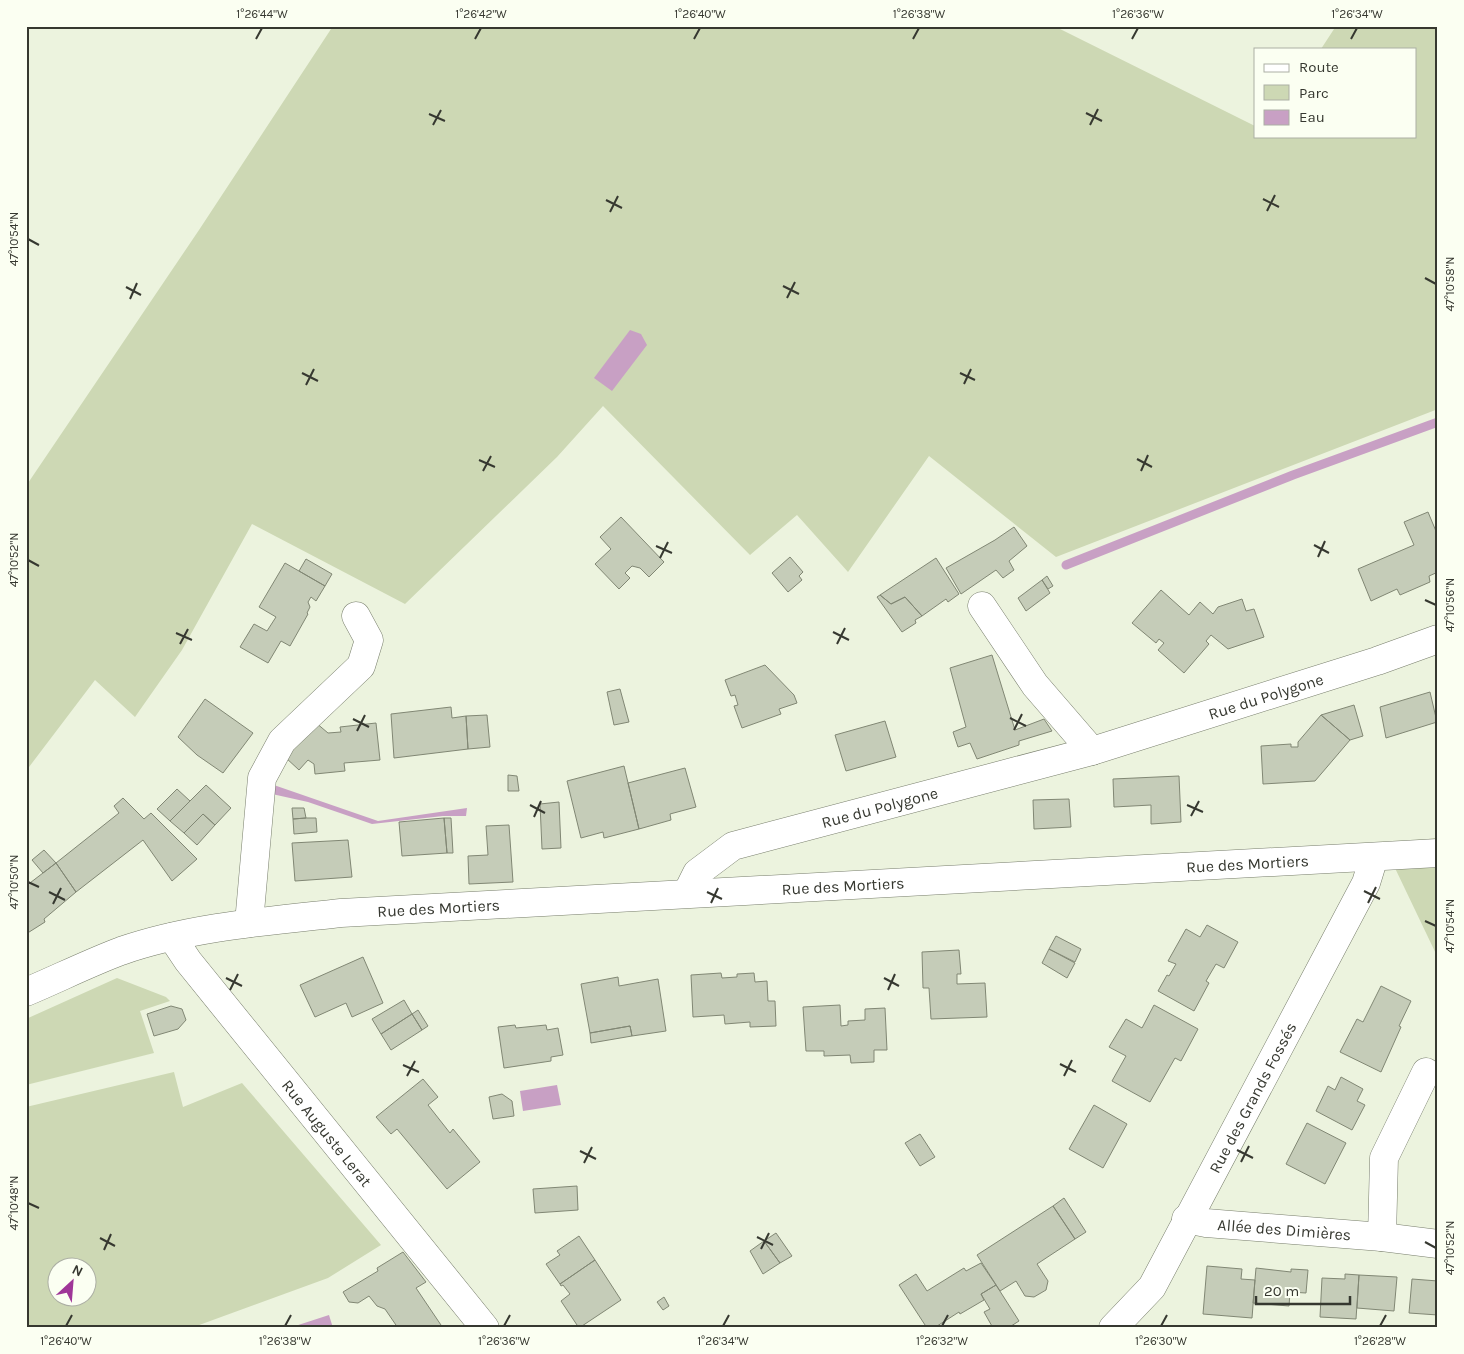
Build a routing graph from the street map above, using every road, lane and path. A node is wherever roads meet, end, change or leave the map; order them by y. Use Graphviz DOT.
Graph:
graph roads {
  1 [pos="982,606"];
  2 [pos="356,616"];
  3 [pos="1438,639"];
  4 [pos="1092,751"];
  5 [pos="1438,852"];
  6 [pos="1374,857"];
  7 [pos="687,893"];
  8 [pos="249,923"];
  9 [pos="172,937"];
  10 [pos="26,992"];
  11 [pos="1426,1072"];
  12 [pos="1186,1219"];
  13 [pos="1382,1237"];
  14 [pos="1438,1244"];
  15 [pos="485,1328"];
  16 [pos="1113,1328"];
  1 -- 4 [label="street"];
  2 -- 8 [label="street"];
  3 -- 4 [label="street, Rue du Polygone"];
  4 -- 7 [label="street, Rue du Polygone"];
  5 -- 6 [label="street, Rue des Mortiers"];
  6 -- 7 [label="street, Rue des Mortiers"];
  6 -- 12 [label="street, Rue des Grands Fossés"];
  7 -- 8 [label="street, Rue des Mortiers"];
  8 -- 9 [label="street, Rue des Mortiers"];
  9 -- 10 [label="street, Rue des Mortiers"];
  9 -- 15 [label="street, Rue Auguste Lerat"];
  11 -- 13 [label="street"];
  12 -- 13 [label="street, Allée des Dimières"];
  12 -- 16 [label="street, Rue des Grands Fossés"];
  13 -- 14 [label="street, Allée des Dimières"];
}
